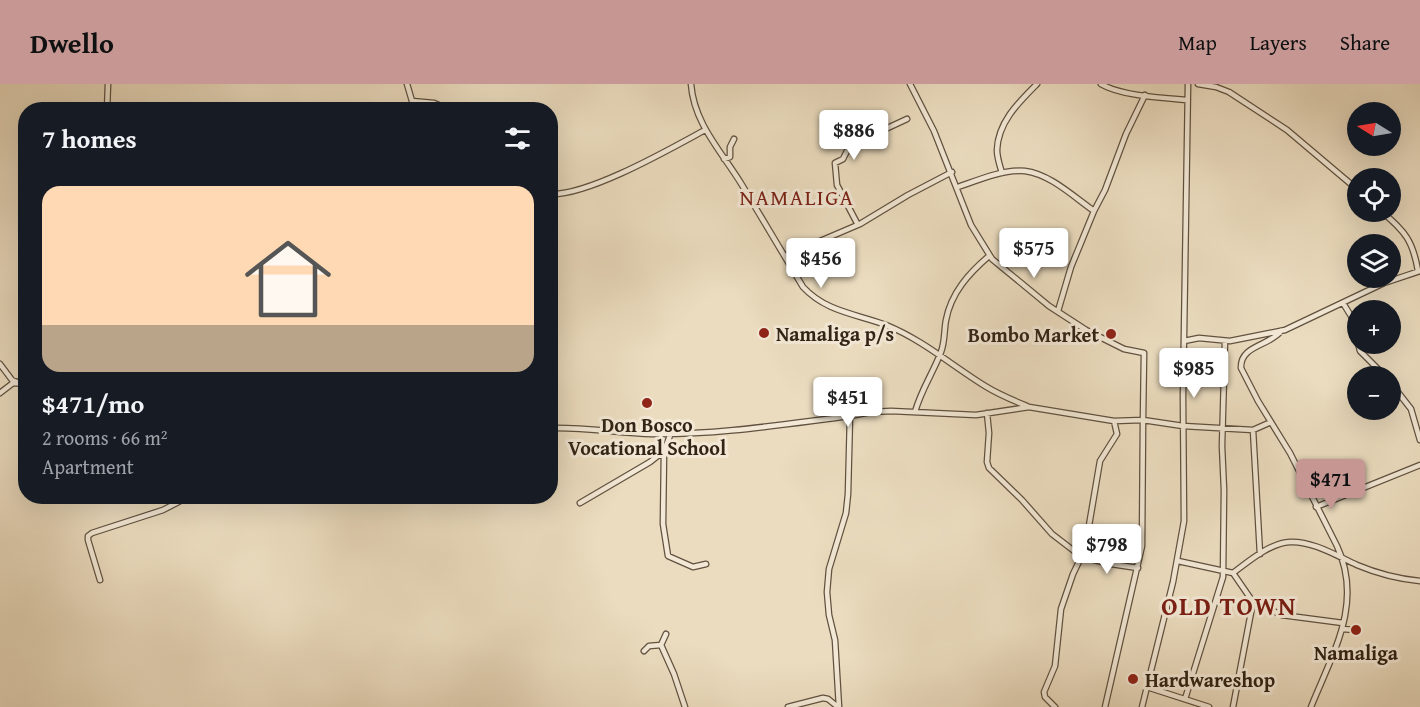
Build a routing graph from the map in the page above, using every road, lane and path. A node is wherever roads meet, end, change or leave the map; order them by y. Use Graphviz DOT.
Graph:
graph roads {
  1 [pos="108,84"];
  2 [pos="407,84"];
  3 [pos="691,84"];
  4 [pos="910,84"];
  5 [pos="1036,84"];
  6 [pos="1101,84"];
  7 [pos="1188,84"];
  8 [pos="1198,84"];
  9 [pos="1145,95"];
  10 [pos="1187,100"];
  11 [pos="107,102"];
  12 [pos="423,102"];
  13 [pos="907,119"];
  14 [pos="705,130"];
  15 [pos="734,139"];
  16 [pos="724,159"];
  17 [pos="951,172"];
  18 [pos="1002,173"];
  19 [pos="1347,181"];
  20 [pos="958,187"];
  21 [pos="558,194"];
  22 [pos="1094,211"];
  23 [pos="1393,222"];
  24 [pos="858,225"];
  25 [pos="785,256"];
  26 [pos="989,256"];
  27 [pos="1419,271"];
  28 [pos="1343,303"];
  29 [pos="1058,311"];
  30 [pos="1281,331"];
  31 [pos="1184,341"];
  32 [pos="1225,341"];
  33 [pos="940,354"];
  34 [pos="0,364"];
  35 [pos="1375,366"];
  36 [pos="17,382"];
  37 [pos="0,393"];
  38 [pos="1401,396"];
  39 [pos="1029,407"];
  40 [pos="915,412"];
  41 [pos="987,413"];
  42 [pos="1420,415"];
  43 [pos="850,416"];
  44 [pos="1415,419"];
  45 [pos="1143,420"];
  46 [pos="1114,421"];
  47 [pos="1271,422"];
  48 [pos="1183,426"];
  49 [pos="558,428"];
  50 [pos="1223,428"];
  51 [pos="1253,430"];
  52 [pos="671,433"];
  53 [pos="1420,440"];
  54 [pos="664,451"];
  55 [pos="1420,465"];
  56 [pos="580,503"];
  57 [pos="175,504"];
  58 [pos="1316,507"];
  59 [pos="1260,554"];
  60 [pos="1082,556"];
  61 [pos="1343,558"];
  62 [pos="1178,561"];
  63 [pos="706,564"];
  64 [pos="1138,568"];
  65 [pos="1224,570"];
  66 [pos="1233,573"];
  67 [pos="100,580"];
  68 [pos="1420,581"];
  69 [pos="1253,602"];
  70 [pos="1342,626"];
  71 [pos="1356,630"];
  72 [pos="666,634"];
  73 [pos="661,645"];
  74 [pos="644,651"];
  75 [pos="1147,687"];
  76 [pos="1185,699"];
  77 [pos="794,706"];
  78 [pos="685,707"];
  79 [pos="788,707"];
  80 [pos="839,707"];
  81 [pos="1055,707"];
  82 [pos="1105,707"];
  83 [pos="1142,707"];
  84 [pos="1209,707"];
  85 [pos="1233,707"];
  86 [pos="1311,707"];
  1 -- 11 [label="street"];
  2 -- 12 [label="street"];
  3 -- 14 [label="street"];
  4 -- 17 [label="street"];
  5 -- 18 [label="street"];
  6 -- 9 [label="street"];
  7 -- 10 [label="street"];
  8 -- 19 [label="street"];
  9 -- 10 [label="street"];
  9 -- 22 [label="street"];
  10 -- 31 [label="street"];
  13 -- 24 [label="street"];
  14 -- 16 [label="street"];
  14 -- 21 [label="street"];
  15 -- 16 [label="street"];
  16 -- 25 [label="street"];
  17 -- 20 [label="street"];
  17 -- 24 [label="street"];
  18 -- 20 [label="street"];
  18 -- 22 [label="street"];
  20 -- 26 [label="street"];
  22 -- 29 [label="street"];
  23 -- 27 [label="street"];
  24 -- 25 [label="street"];
  25 -- 33 [label="street"];
  26 -- 29 [label="street"];
  26 -- 33 [label="street"];
  27 -- 28 [label="street"];
  28 -- 30 [label="street"];
  28 -- 35 [label="street"];
  29 -- 45 [label="street"];
  30 -- 32 [label="street"];
  30 -- 47 [label="street"];
  31 -- 32 [label="street"];
  31 -- 48 [label="street"];
  32 -- 50 [label="street"];
  33 -- 39 [label="street"];
  33 -- 40 [label="street"];
  34 -- 36 [label="street"];
  36 -- 37 [label="street"];
  38 -- 44 [label="street"];
  39 -- 41 [label="street"];
  39 -- 46 [label="street"];
  40 -- 41 [label="street"];
  40 -- 43 [label="street"];
  41 -- 60 [label="street"];
  42 -- 44 [label="street"];
  43 -- 52 [label="street"];
  43 -- 80 [label="street"];
  44 -- 53 [label="street"];
  45 -- 46 [label="street"];
  45 -- 48 [label="street"];
  45 -- 64 [label="street"];
  46 -- 60 [label="street"];
  47 -- 51 [label="street"];
  47 -- 58 [label="street"];
  48 -- 50 [label="street"];
  48 -- 62 [label="street"];
  49 -- 52 [label="street"];
  50 -- 51 [label="street"];
  50 -- 65 [label="street"];
  51 -- 59 [label="street"];
  52 -- 54 [label="street"];
  54 -- 56 [label="street"];
  54 -- 63 [label="street"];
  55 -- 58 [label="street"];
  57 -- 67 [label="street"];
  58 -- 61 [label="street"];
  59 -- 61 [label="street"];
  59 -- 66 [label="street"];
  60 -- 64 [label="street"];
  60 -- 81 [label="street"];
  61 -- 68 [label="street"];
  61 -- 70 [label="street"];
  62 -- 65 [label="street"];
  62 -- 75 [label="street"];
  64 -- 82 [label="street"];
  65 -- 66 [label="street"];
  65 -- 76 [label="street"];
  66 -- 69 [label="street"];
  69 -- 70 [label="street"];
  69 -- 85 [label="street"];
  70 -- 71 [label="street"];
  70 -- 86 [label="street"];
  72 -- 73 [label="street"];
  73 -- 74 [label="street"];
  73 -- 78 [label="street"];
  75 -- 76 [label="street"];
  75 -- 83 [label="street"];
  76 -- 84 [label="street"];
  77 -- 79 [label="street"];
  77 -- 80 [label="street"];
}
